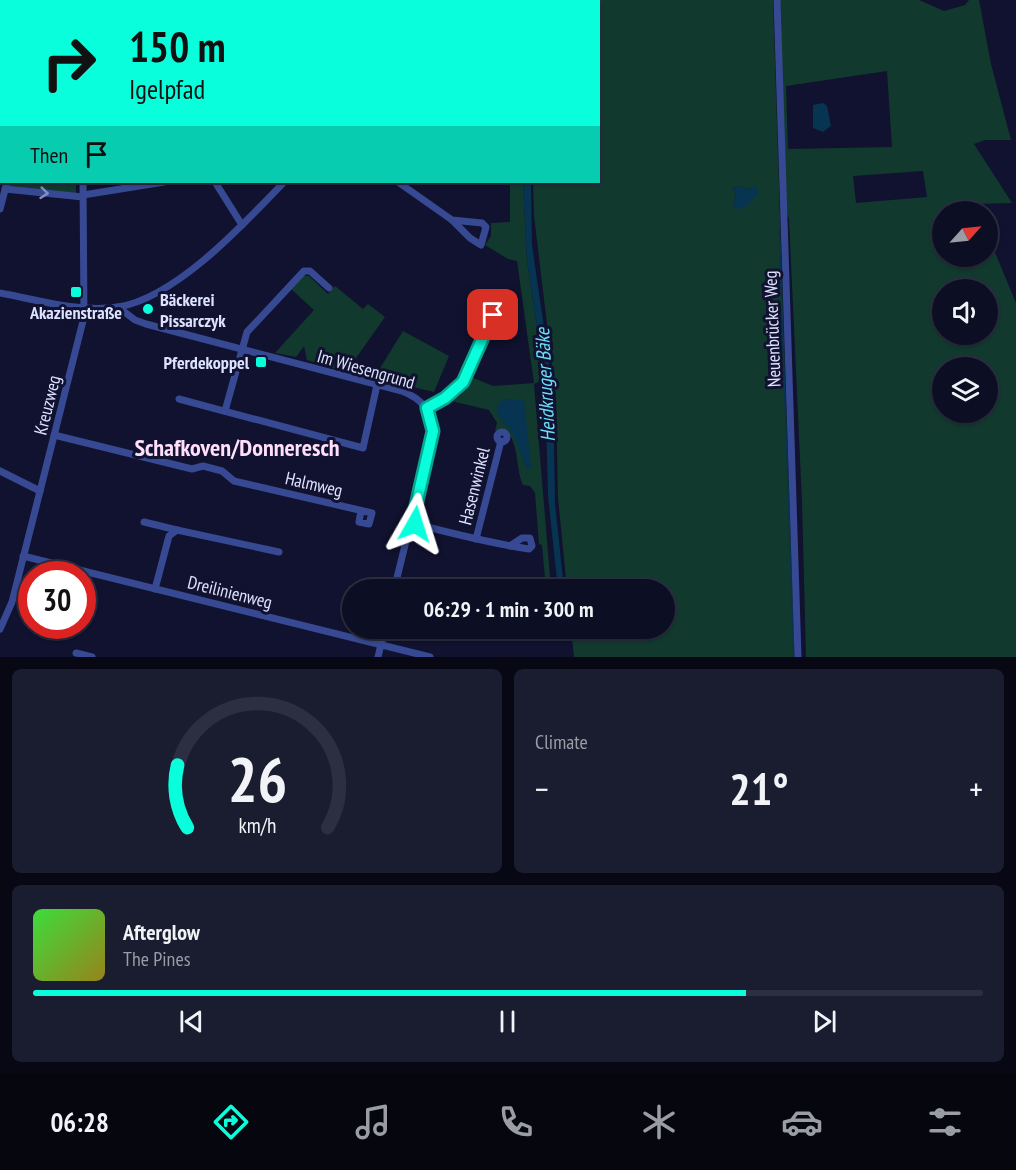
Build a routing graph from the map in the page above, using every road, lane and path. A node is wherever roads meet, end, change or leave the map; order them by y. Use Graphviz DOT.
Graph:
graph roads {
  1 [pos="777,0"];
  2 [pos="83,183"];
  3 [pos="158,183"];
  4 [pos="216,183"];
  5 [pos="283,183"];
  6 [pos="399,183"];
  7 [pos="6,185"];
  8 [pos="83,196"];
  9 [pos="0,209"];
  10 [pos="452,220"];
  11 [pos="242,225"];
  12 [pos="329,288"];
  13 [pos="0,293"];
  14 [pos="118,307"];
  15 [pos="84,308"];
  16 [pos="487,330"];
  17 [pos="240,350"];
  18 [pos="377,385"];
  19 [pos="179,399"];
  20 [pos="427,408"];
  21 [pos="225,411"];
  22 [pos="54,435"];
  23 [pos="501,441"];
  24 [pos="0,471"];
  25 [pos="40,491"];
  26 [pos="361,511"];
  27 [pos="144,522"];
  28 [pos="412,523"];
  29 [pos="177,530"];
  30 [pos="476,539"];
  31 [pos="510,546"];
  32 [pos="279,552"];
  33 [pos="23,556"];
  34 [pos="397,579"];
  35 [pos="155,589"];
  36 [pos="0,629"];
  37 [pos="382,639"];
  38 [pos="381,644"];
  39 [pos="76,653"];
  40 [pos="92,657"];
  41 [pos="378,657"];
  42 [pos="430,657"];
  43 [pos="798,657"];
  1 -- 43 [label="street, Neuenbrücker Weg"];
  2 -- 8 [label="street, Kreuzweg"];
  3 -- 8 [label="street"];
  4 -- 11 [label="street"];
  5 -- 11 [label="street"];
  6 -- 10 [label="street"];
  7 -- 8 [label="street, one-way"];
  7 -- 9 [label="street"];
  8 -- 15 [label="street, Kreuzweg"];
  10 -- 10 [label="street"];
  11 -- 14 [label="street"];
  12 -- 17 [label="street"];
  13 -- 15 [label="street"];
  14 -- 15 [label="street"];
  14 -- 17 [label="street, Im Wiesengrund"];
  15 -- 22 [label="street, Kreuzweg"];
  16 -- 20 [label="street"];
  17 -- 18 [label="street, Im Wiesengrund"];
  17 -- 21 [label="street"];
  18 -- 20 [label="street, Im Wiesengrund"];
  18 -- 21 [label="street"];
  19 -- 21 [label="street"];
  20 -- 28 [label="street, Im Wiesengrund"];
  22 -- 25 [label="street, Kreuzweg"];
  22 -- 26 [label="street, Halmweg"];
  23 -- 30 [label="street, Hasenwinkel"];
  24 -- 25 [label="street"];
  25 -- 33 [label="street, Kreuzweg"];
  27 -- 29 [label="street"];
  28 -- 30 [label="street"];
  28 -- 34 [label="street, Im Wiesengrund"];
  29 -- 32 [label="street"];
  29 -- 35 [label="street"];
  30 -- 31 [label="street"];
  33 -- 35 [label="street, Dreilinienweg"];
  33 -- 36 [label="street, Kreuzweg"];
  35 -- 38 [label="street, Dreilinienweg"];
  37 -- 38 [label="street"];
  38 -- 41 [label="street"];
  38 -- 42 [label="street, Dreilinienweg"];
  39 -- 40 [label="street"];
}
